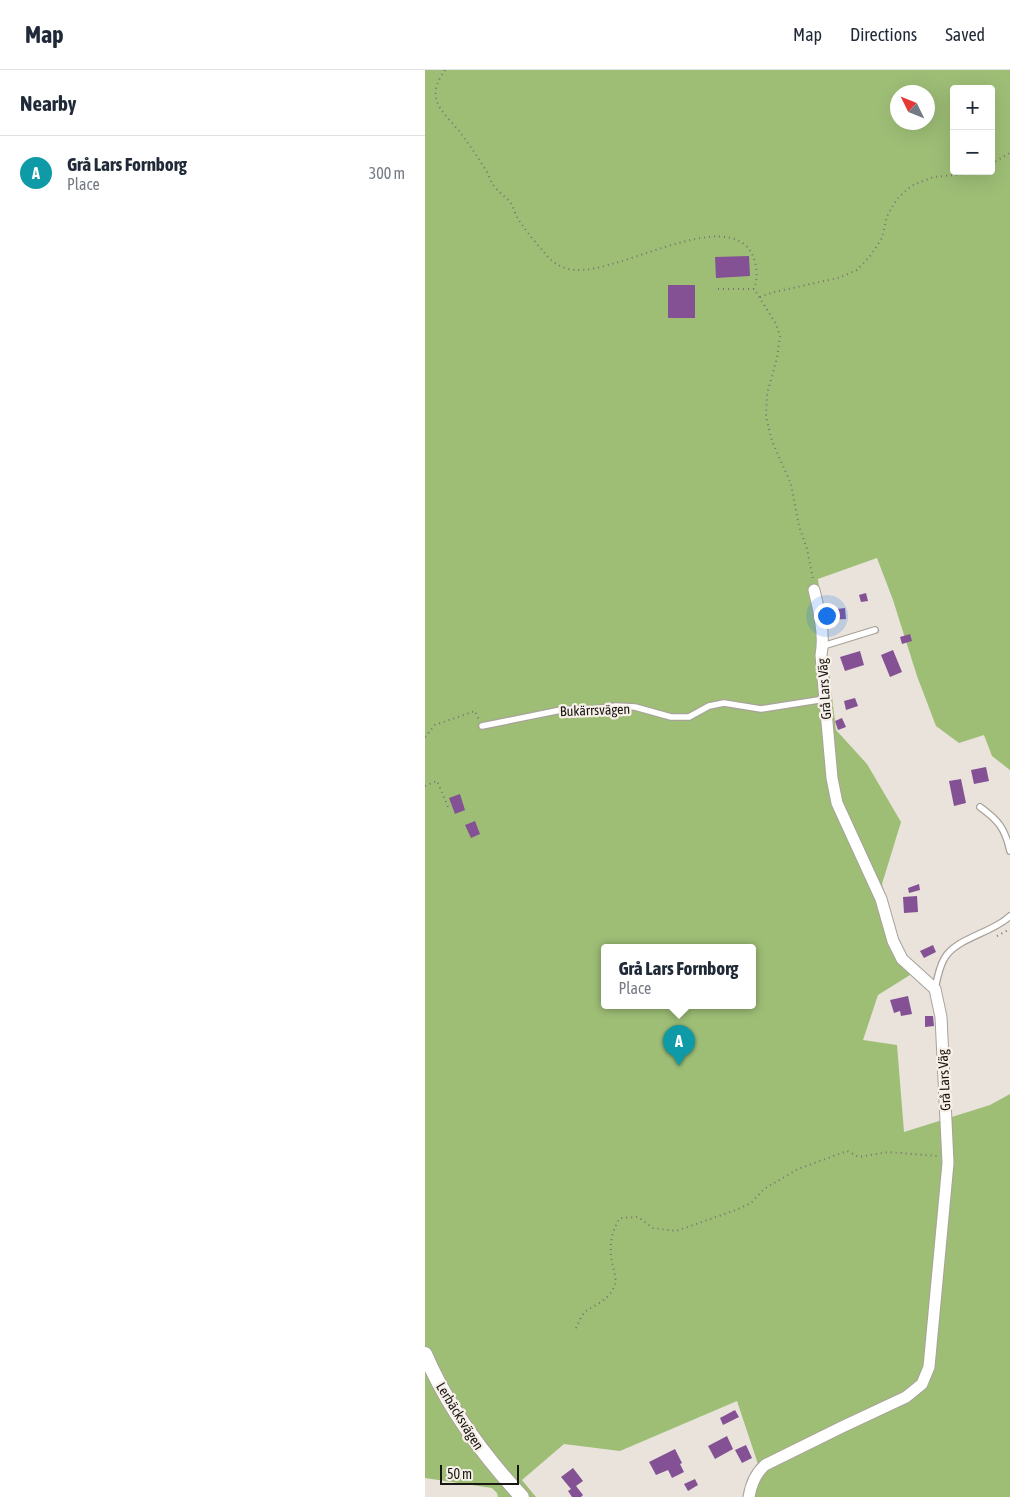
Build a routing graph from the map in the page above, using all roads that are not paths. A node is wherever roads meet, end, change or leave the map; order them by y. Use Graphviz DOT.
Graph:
graph roads {
  1 [pos="815,590"];
  2 [pos="875,630"];
  3 [pos="823,646"];
  4 [pos="825,699"];
  5 [pos="482,726"];
  6 [pos="980,807"];
  7 [pos="1010,851"];
  8 [pos="1010,916"];
  9 [pos="935,989"];
  10 [pos="425,1354"];
  11 [pos="522,1497"];
  12 [pos="749,1497"];
  1 -- 3 [label="street, Grå Lars Väg"];
  2 -- 3 [label="lane"];
  3 -- 4 [label="street, Grå Lars Väg"];
  4 -- 5 [label="lane, Bukärrsvägen"];
  4 -- 9 [label="street, Grå Lars Väg"];
  6 -- 7 [label="lane"];
  8 -- 9 [label="lane"];
  9 -- 12 [label="street, Grå Lars Väg"];
  10 -- 11 [label="street, Lerbäcksvägen"];
}
